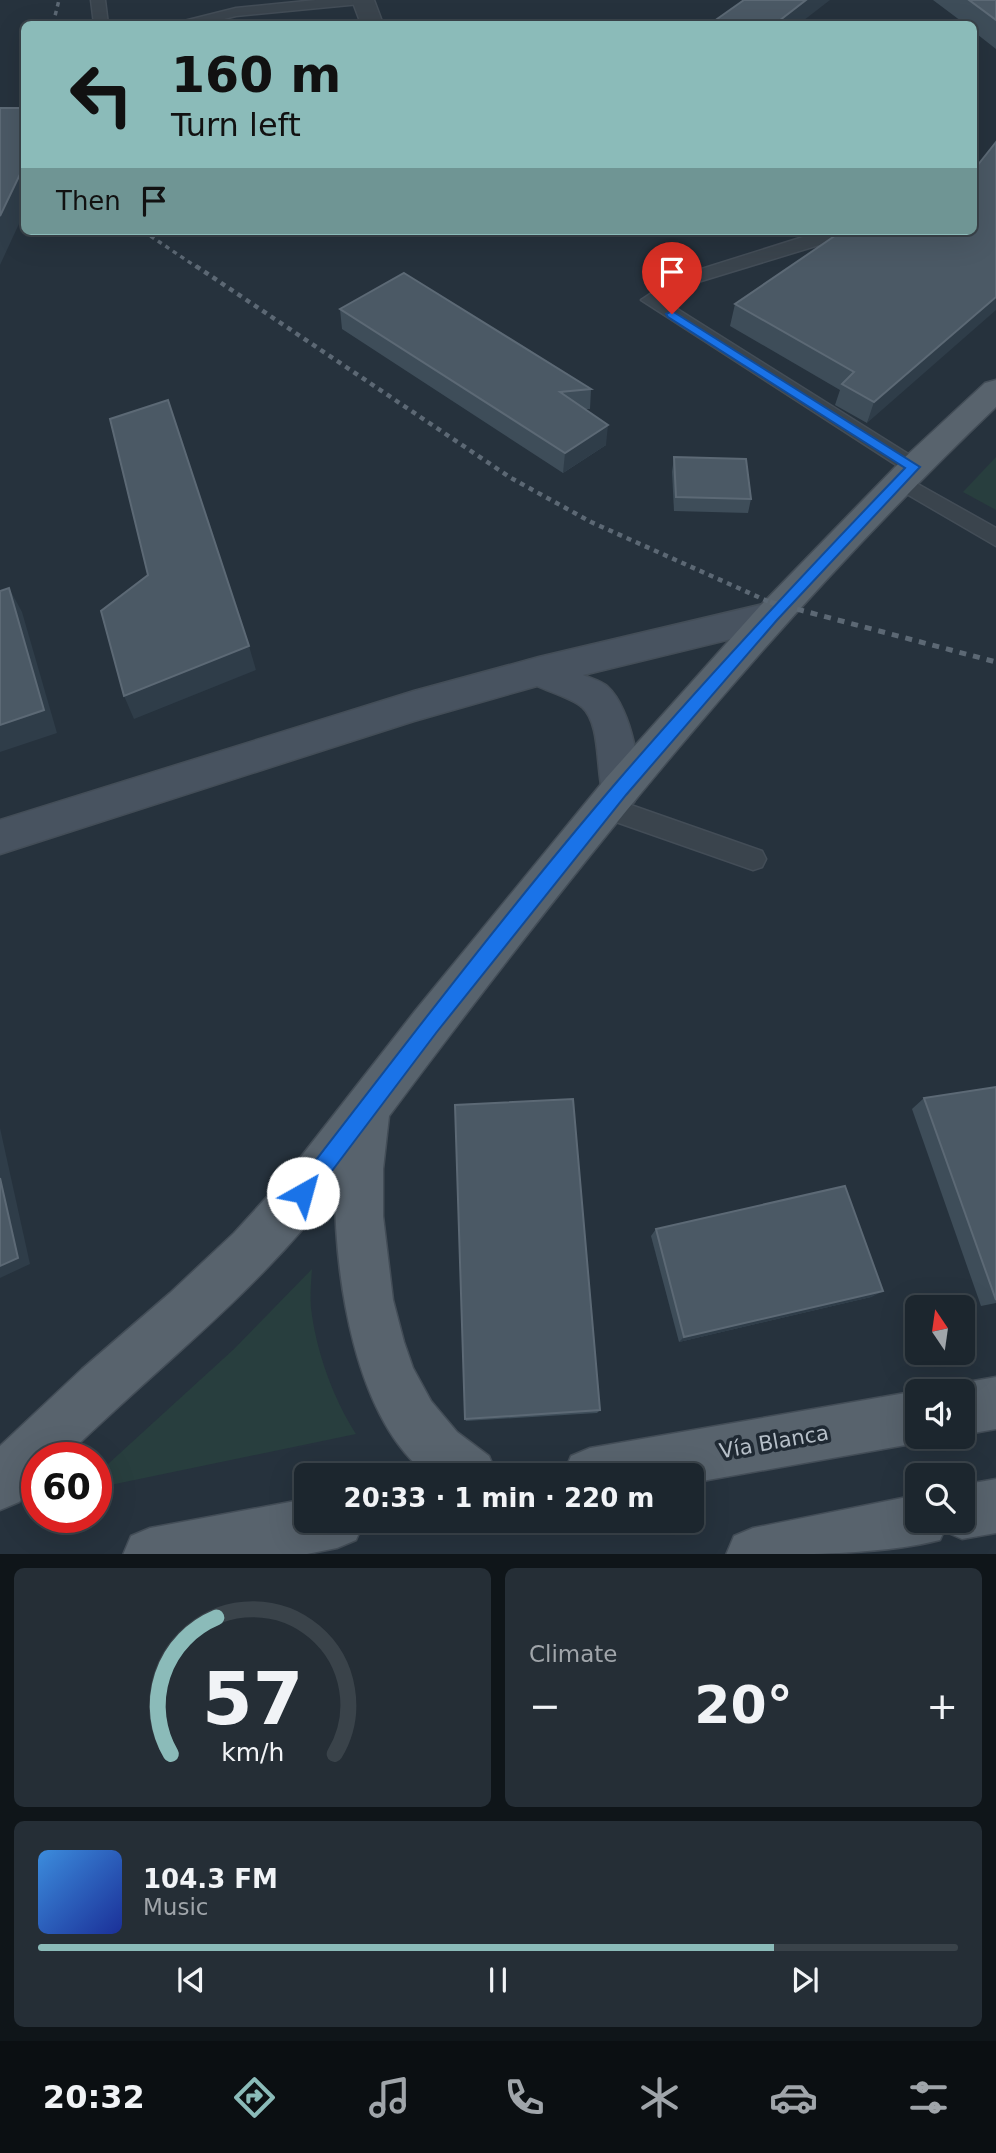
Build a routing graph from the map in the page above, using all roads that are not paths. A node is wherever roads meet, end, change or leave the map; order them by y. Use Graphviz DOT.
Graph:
graph roads {
  1 [pos="98,0"];
  2 [pos="361,0"];
  3 [pos="102,21"];
  4 [pos="201,21"];
  5 [pos="371,21"];
  6 [pos="827,235"];
  7 [pos="996,390"];
  8 [pos="907,474"];
  9 [pos="996,538"];
  10 [pos="772,616"];
  11 [pos="539,671"];
  12 [pos="614,799"];
  13 [pos="0,837"];
  14 [pos="753,859"];
  15 [pos="368,1110"];
  16 [pos="100,1387"];
  17 [pos="996,1403"];
  18 [pos="975,1407"];
  19 [pos="905,1419"];
  20 [pos="0,1452"];
  21 [pos="451,1463"];
  22 [pos="658,1463"];
  23 [pos="0,1483"];
  24 [pos="996,1506"];
  25 [pos="975,1510"];
  26 [pos="905,1524"];
  27 [pos="294,1529"];
  28 [pos="156,1554"];
  29 [pos="758,1554"];
  1 -- 3 [label="lane"];
  2 -- 4 [label="lane"];
  2 -- 5 [label="street"];
  6 -- 8 [label="lane"];
  7 -- 8 [label="main road"];
  8 -- 9 [label="lane"];
  8 -- 10 [label="main road"];
  10 -- 11 [label="street"];
  10 -- 12 [label="main road"];
  11 -- 12 [label="street"];
  11 -- 13 [label="street"];
  12 -- 14 [label="lane"];
  12 -- 15 [label="main road"];
  15 -- 16 [label="main road"];
  15 -- 21 [label="main road"];
  16 -- 20 [label="main road"];
  16 -- 23 [label="main road"];
  17 -- 18 [label="main road"];
  19 -- 22 [label="main road, Vía Blanca"];
  24 -- 25 [label="main road"];
  26 -- 29 [label="main road"];
  27 -- 28 [label="main road"];
}
